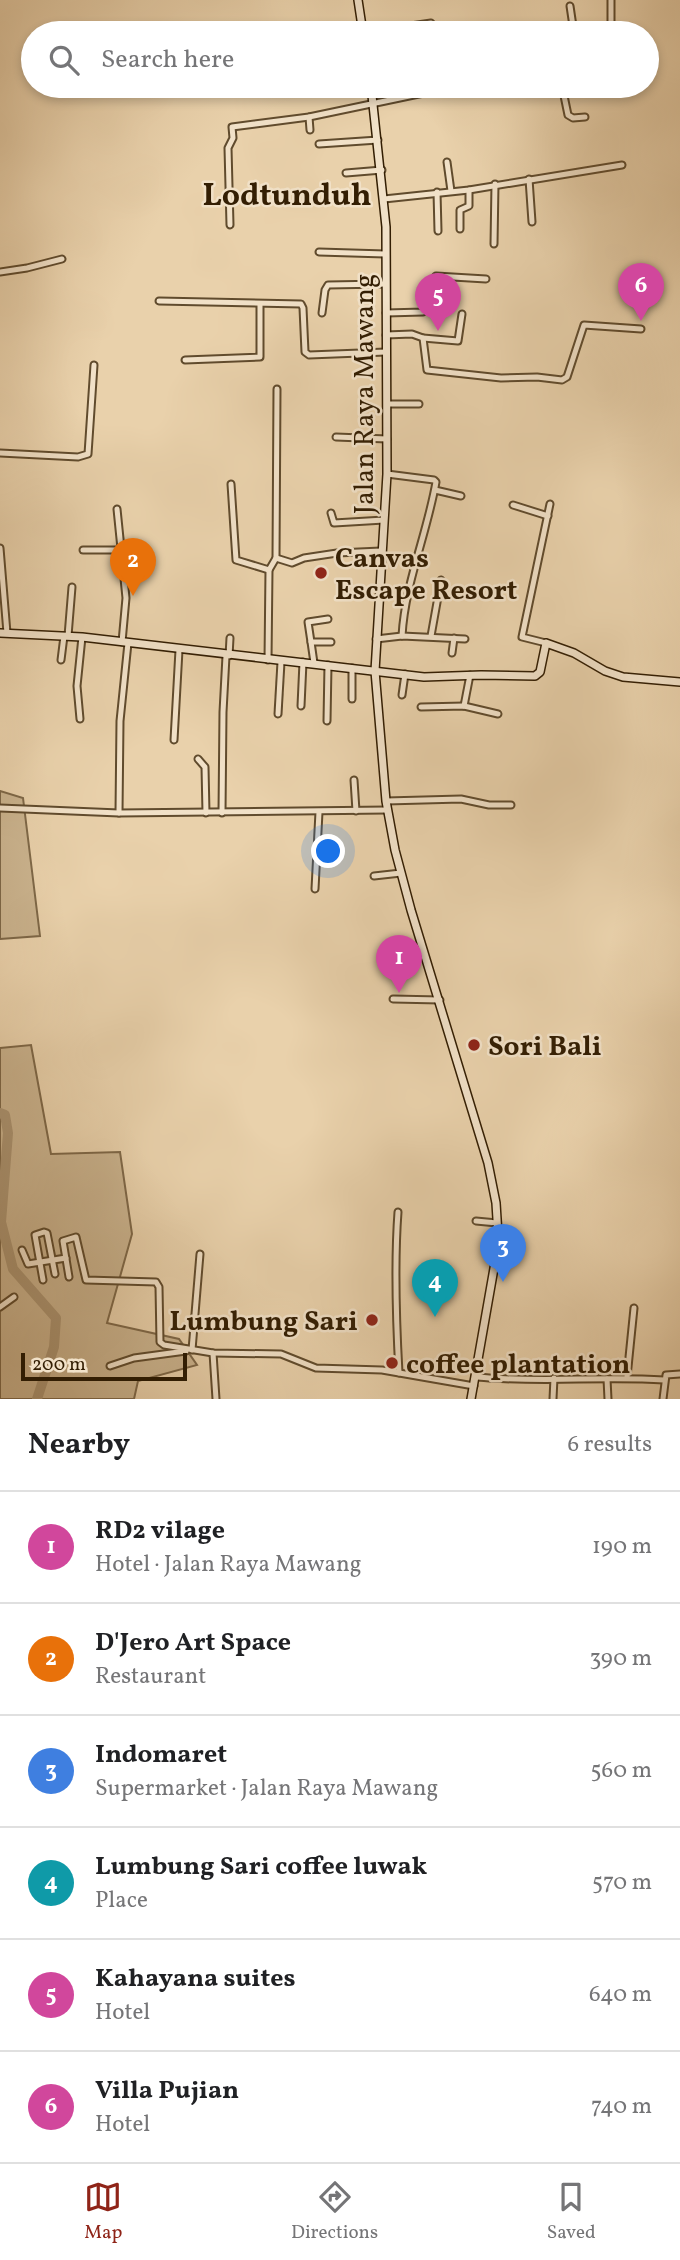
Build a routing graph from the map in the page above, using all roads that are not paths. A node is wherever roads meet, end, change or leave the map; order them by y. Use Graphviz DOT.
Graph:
graph roads {
  1 [pos="358,0"];
  2 [pos="611,0"];
  3 [pos="570,6"];
  4 [pos="361,21"];
  5 [pos="572,21"];
  6 [pos="611,21"];
  7 [pos="372,98"];
  8 [pos="401,98"];
  9 [pos="564,98"];
  10 [pos="373,104"];
  11 [pos="309,117"];
  12 [pos="585,117"];
  13 [pos="310,130"];
  14 [pos="378,140"];
  15 [pos="319,144"];
  16 [pos="447,162"];
  17 [pos="622,165"];
  18 [pos="382,170"];
  19 [pos="346,173"];
  20 [pos="529,179"];
  21 [pos="495,184"];
  22 [pos="469,190"];
  23 [pos="451,191"];
  24 [pos="437,192"];
  25 [pos="384,199"];
  26 [pos="532,222"];
  27 [pos="230,225"];
  28 [pos="460,229"];
  29 [pos="438,231"];
  30 [pos="494,244"];
  31 [pos="319,251"];
  32 [pos="385,254"];
  33 [pos="62,259"];
  34 [pos="0,272"];
  35 [pos="486,279"];
  36 [pos="385,284"];
  37 [pos="159,302"];
  38 [pos="260,305"];
  39 [pos="322,313"];
  40 [pos="386,313"];
  41 [pos="462,314"];
  42 [pos="641,329"];
  43 [pos="386,335"];
  44 [pos="422,338"];
  45 [pos="386,352"];
  46 [pos="185,360"];
  47 [pos="94,365"];
  48 [pos="277,389"];
  49 [pos="387,404"];
  50 [pos="419,404"];
  51 [pos="336,437"];
  52 [pos="387,439"];
  53 [pos="0,453"];
  54 [pos="387,474"];
  55 [pos="231,484"];
  56 [pos="435,490"];
  57 [pos="461,496"];
  58 [pos="513,505"];
  59 [pos="550,505"];
  60 [pos="117,509"];
  61 [pos="331,513"];
  62 [pos="548,516"];
  63 [pos="384,520"];
  64 [pos="0,548"];
  65 [pos="120,550"];
  66 [pos="83,551"];
  67 [pos="381,551"];
  68 [pos="276,558"];
  69 [pos="269,570"];
  70 [pos="442,580"];
  71 [pos="72,587"];
  72 [pos="327,619"];
  73 [pos="4,633"];
  74 [pos="66,636"];
  75 [pos="402,636"];
  76 [pos="431,636"];
  77 [pos="82,637"];
  78 [pos="230,638"];
  79 [pos="454,638"];
  80 [pos="376,639"];
  81 [pos="465,639"];
  82 [pos="125,642"];
  83 [pos="311,642"];
  84 [pos="331,642"];
  85 [pos="547,643"];
  86 [pos="179,650"];
  87 [pos="452,653"];
  88 [pos="228,656"];
  89 [pos="61,660"];
  90 [pos="268,660"];
  91 [pos="281,662"];
  92 [pos="303,662"];
  93 [pos="314,663"];
  94 [pos="328,665"];
  95 [pos="352,668"];
  96 [pos="374,671"];
  97 [pos="405,674"];
  98 [pos="470,675"];
  99 [pos="680,682"];
  100 [pos="402,695"];
  101 [pos="352,699"];
  102 [pos="301,706"];
  103 [pos="464,706"];
  104 [pos="421,707"];
  105 [pos="278,714"];
  106 [pos="498,714"];
  107 [pos="80,719"];
  108 [pos="327,721"];
  109 [pos="174,740"];
  110 [pos="198,759"];
  111 [pos="354,780"];
  112 [pos="511,805"];
  113 [pos="386,806"];
  114 [pos="0,808"];
  115 [pos="356,811"];
  116 [pos="319,812"];
  117 [pos="119,813"];
  118 [pos="206,813"];
  119 [pos="222,813"];
  120 [pos="401,873"];
  121 [pos="374,876"];
  122 [pos="315,889"];
  123 [pos="393,999"];
  124 [pos="440,1000"];
  125 [pos="398,1212"];
  126 [pos="475,1221"];
  127 [pos="498,1223"];
  128 [pos="22,1250"];
  129 [pos="200,1254"];
  130 [pos="66,1258"];
  131 [pos="53,1259"];
  132 [pos="40,1262"];
  133 [pos="55,1274"];
  134 [pos="69,1277"];
  135 [pos="43,1280"];
  136 [pos="13,1297"];
  137 [pos="0,1307"];
  138 [pos="634,1308"];
  139 [pos="191,1350"];
  140 [pos="213,1353"];
  141 [pos="110,1366"];
  142 [pos="399,1373"];
  143 [pos="680,1374"];
  144 [pos="477,1377"];
  145 [pos="627,1377"];
  146 [pos="554,1378"];
  147 [pos="607,1379"];
  148 [pos="664,1380"];
  149 [pos="474,1386"];
  150 [pos="216,1399"];
  151 [pos="471,1399"];
  152 [pos="553,1399"];
  153 [pos="608,1399"];
  154 [pos="663,1399"];
  1 -- 4 [label="main road"];
  2 -- 6 [label="street"];
  3 -- 5 [label="street"];
  7 -- 10 [label="main road, Jalan Raya Mawang"];
  8 -- 10 [label="street"];
  9 -- 12 [label="street"];
  10 -- 11 [label="street"];
  10 -- 14 [label="main road, Jalan Raya Mawang"];
  11 -- 13 [label="street"];
  11 -- 27 [label="street"];
  14 -- 15 [label="street"];
  14 -- 18 [label="main road, Jalan Raya Mawang"];
  16 -- 23 [label="street"];
  17 -- 20 [label="street"];
  18 -- 19 [label="street"];
  18 -- 25 [label="main road, Jalan Raya Mawang"];
  20 -- 21 [label="street"];
  20 -- 26 [label="street"];
  21 -- 22 [label="street"];
  21 -- 30 [label="street"];
  22 -- 23 [label="street"];
  22 -- 28 [label="street"];
  23 -- 24 [label="street"];
  24 -- 25 [label="street"];
  24 -- 29 [label="street"];
  25 -- 32 [label="main road, Jalan Raya Mawang"];
  31 -- 32 [label="street"];
  32 -- 36 [label="main road, Jalan Raya Mawang"];
  33 -- 34 [label="street"];
  35 -- 40 [label="street"];
  36 -- 39 [label="street"];
  36 -- 40 [label="main road, Jalan Raya Mawang"];
  37 -- 38 [label="street"];
  38 -- 45 [label="street"];
  38 -- 46 [label="street"];
  40 -- 43 [label="main road, Jalan Raya Mawang"];
  41 -- 44 [label="street"];
  42 -- 44 [label="street"];
  43 -- 44 [label="street"];
  43 -- 45 [label="main road, Jalan Raya Mawang"];
  45 -- 49 [label="main road, Jalan Raya Mawang"];
  47 -- 53 [label="street"];
  48 -- 68 [label="street"];
  49 -- 50 [label="street"];
  49 -- 52 [label="main road, Jalan Raya Mawang"];
  51 -- 52 [label="street"];
  52 -- 54 [label="main road, Jalan Raya Mawang"];
  54 -- 56 [label="street"];
  54 -- 63 [label="main road, Jalan Raya Mawang"];
  55 -- 69 [label="street"];
  56 -- 57 [label="street"];
  56 -- 75 [label="street"];
  58 -- 62 [label="street"];
  59 -- 62 [label="street"];
  60 -- 65 [label="street"];
  61 -- 63 [label="street"];
  62 -- 85 [label="street"];
  63 -- 67 [label="main road, Jalan Raya Mawang"];
  64 -- 73 [label="street"];
  65 -- 66 [label="street"];
  65 -- 82 [label="street"];
  67 -- 68 [label="street"];
  67 -- 80 [label="main road, Jalan Raya Mawang"];
  68 -- 69 [label="street"];
  69 -- 90 [label="street"];
  70 -- 76 [label="street"];
  71 -- 74 [label="street"];
  72 -- 83 [label="street"];
  73 -- 74 [label="main road"];
  74 -- 77 [label="main road"];
  74 -- 89 [label="street"];
  75 -- 76 [label="street"];
  75 -- 80 [label="street"];
  76 -- 79 [label="street"];
  77 -- 82 [label="main road"];
  77 -- 107 [label="street"];
  78 -- 88 [label="street"];
  79 -- 81 [label="street"];
  79 -- 87 [label="street"];
  80 -- 96 [label="main road, Jalan Raya Mawang"];
  82 -- 86 [label="main road"];
  82 -- 117 [label="street"];
  83 -- 84 [label="street"];
  83 -- 93 [label="street"];
  85 -- 98 [label="main road"];
  85 -- 99 [label="main road"];
  86 -- 88 [label="main road"];
  86 -- 109 [label="street"];
  88 -- 90 [label="main road"];
  88 -- 119 [label="street"];
  90 -- 91 [label="main road"];
  91 -- 92 [label="main road"];
  91 -- 105 [label="street"];
  92 -- 93 [label="main road"];
  92 -- 102 [label="street"];
  93 -- 94 [label="main road"];
  94 -- 95 [label="main road"];
  94 -- 108 [label="street"];
  95 -- 96 [label="main road"];
  95 -- 101 [label="street"];
  96 -- 97 [label="main road"];
  96 -- 113 [label="main road, Jalan Raya Mawang"];
  97 -- 98 [label="main road"];
  97 -- 100 [label="street"];
  98 -- 103 [label="street"];
  103 -- 104 [label="street"];
  103 -- 106 [label="street"];
  110 -- 118 [label="street"];
  111 -- 115 [label="street"];
  112 -- 113 [label="street"];
  113 -- 115 [label="street"];
  113 -- 120 [label="main road, Jalan Raya Mawang"];
  114 -- 117 [label="street"];
  115 -- 116 [label="street"];
  116 -- 119 [label="street"];
  116 -- 122 [label="street"];
  117 -- 118 [label="street"];
  118 -- 119 [label="street"];
  120 -- 121 [label="street"];
  120 -- 124 [label="main road, Jalan Raya Mawang"];
  123 -- 124 [label="street"];
  124 -- 127 [label="main road, Jalan Raya Mawang"];
  125 -- 142 [label="street"];
  126 -- 127 [label="street"];
  127 -- 144 [label="main road, Jalan Raya Mawang"];
  128 -- 132 [label="street"];
  129 -- 139 [label="street"];
  130 -- 131 [label="street"];
  130 -- 134 [label="street"];
  130 -- 139 [label="street"];
  131 -- 132 [label="street"];
  131 -- 132 [label="street"];
  131 -- 133 [label="street"];
  132 -- 135 [label="street"];
  136 -- 137 [label="street"];
  138 -- 145 [label="street"];
  139 -- 140 [label="street"];
  139 -- 141 [label="street"];
  140 -- 142 [label="street"];
  140 -- 150 [label="street"];
  142 -- 149 [label="street"];
  143 -- 148 [label="street"];
  144 -- 146 [label="street"];
  144 -- 149 [label="main road, Jalan Raya Mawang"];
  145 -- 147 [label="street"];
  145 -- 148 [label="street"];
  146 -- 147 [label="street"];
  146 -- 152 [label="street"];
  147 -- 153 [label="street"];
  148 -- 154 [label="street"];
  149 -- 151 [label="main road, Jalan Raya Mawang"];
}
